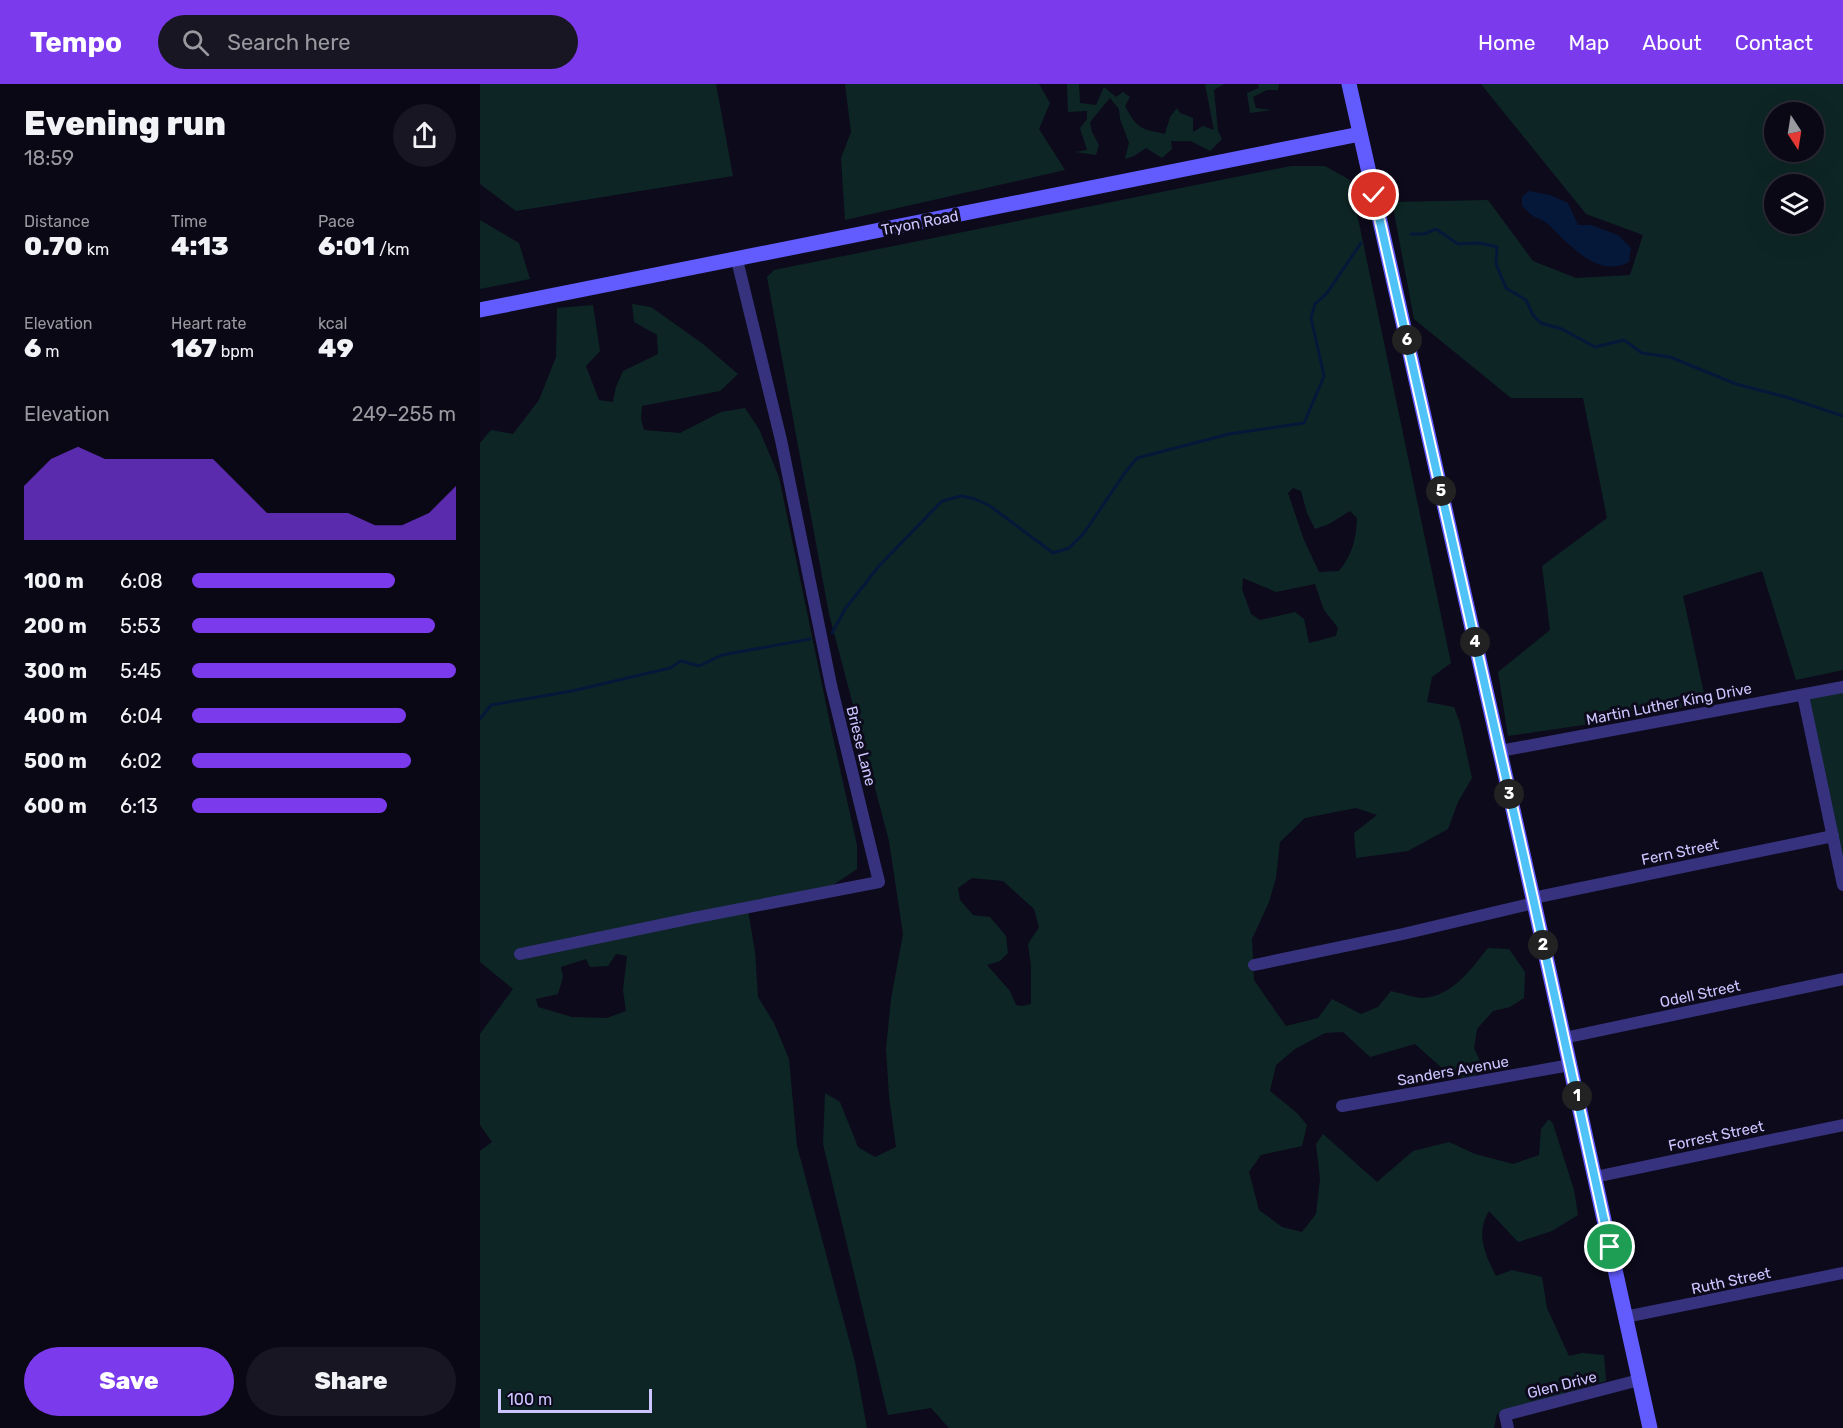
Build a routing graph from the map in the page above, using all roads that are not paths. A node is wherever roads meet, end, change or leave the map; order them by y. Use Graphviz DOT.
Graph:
graph roads {
  1 [pos="1349,84"];
  2 [pos="1360,134"];
  3 [pos="737,260"];
  4 [pos="480,310"];
  5 [pos="1843,687"];
  6 [pos="1803,694"];
  7 [pos="1500,751"];
  8 [pos="1833,836"];
  9 [pos="1843,885"];
  10 [pos="1534,901"];
  11 [pos="520,954"];
  12 [pos="1254,965"];
  13 [pos="1843,979"];
  14 [pos="1564,1038"];
  15 [pos="1570,1065"];
  16 [pos="1342,1106"];
  17 [pos="1843,1125"];
  18 [pos="1594,1177"];
  19 [pos="1843,1273"];
  20 [pos="1625,1317"];
  21 [pos="1639,1380"];
  22 [pos="1508,1428"];
  23 [pos="1650,1428"];
  1 -- 2 [label="street"];
  2 -- 3 [label="street, Tryon Road"];
  2 -- 7 [label="street"];
  3 -- 4 [label="street, Tryon Road"];
  3 -- 11 [label="street, Briese Lane"];
  5 -- 6 [label="street, Martin Luther King Drive"];
  6 -- 7 [label="street, Martin Luther King Drive"];
  6 -- 8 [label="street"];
  7 -- 10 [label="street"];
  8 -- 9 [label="street"];
  8 -- 10 [label="street, Fern Street"];
  10 -- 12 [label="street, Fern Street"];
  10 -- 14 [label="street"];
  13 -- 14 [label="street, Odell Street"];
  14 -- 15 [label="street"];
  15 -- 16 [label="street, Sanders Avenue"];
  15 -- 18 [label="street"];
  17 -- 18 [label="street, Forrest Street"];
  18 -- 20 [label="street"];
  19 -- 20 [label="street, Ruth Street"];
  20 -- 21 [label="street"];
  21 -- 22 [label="street, Glen Drive"];
  21 -- 23 [label="street"];
}
